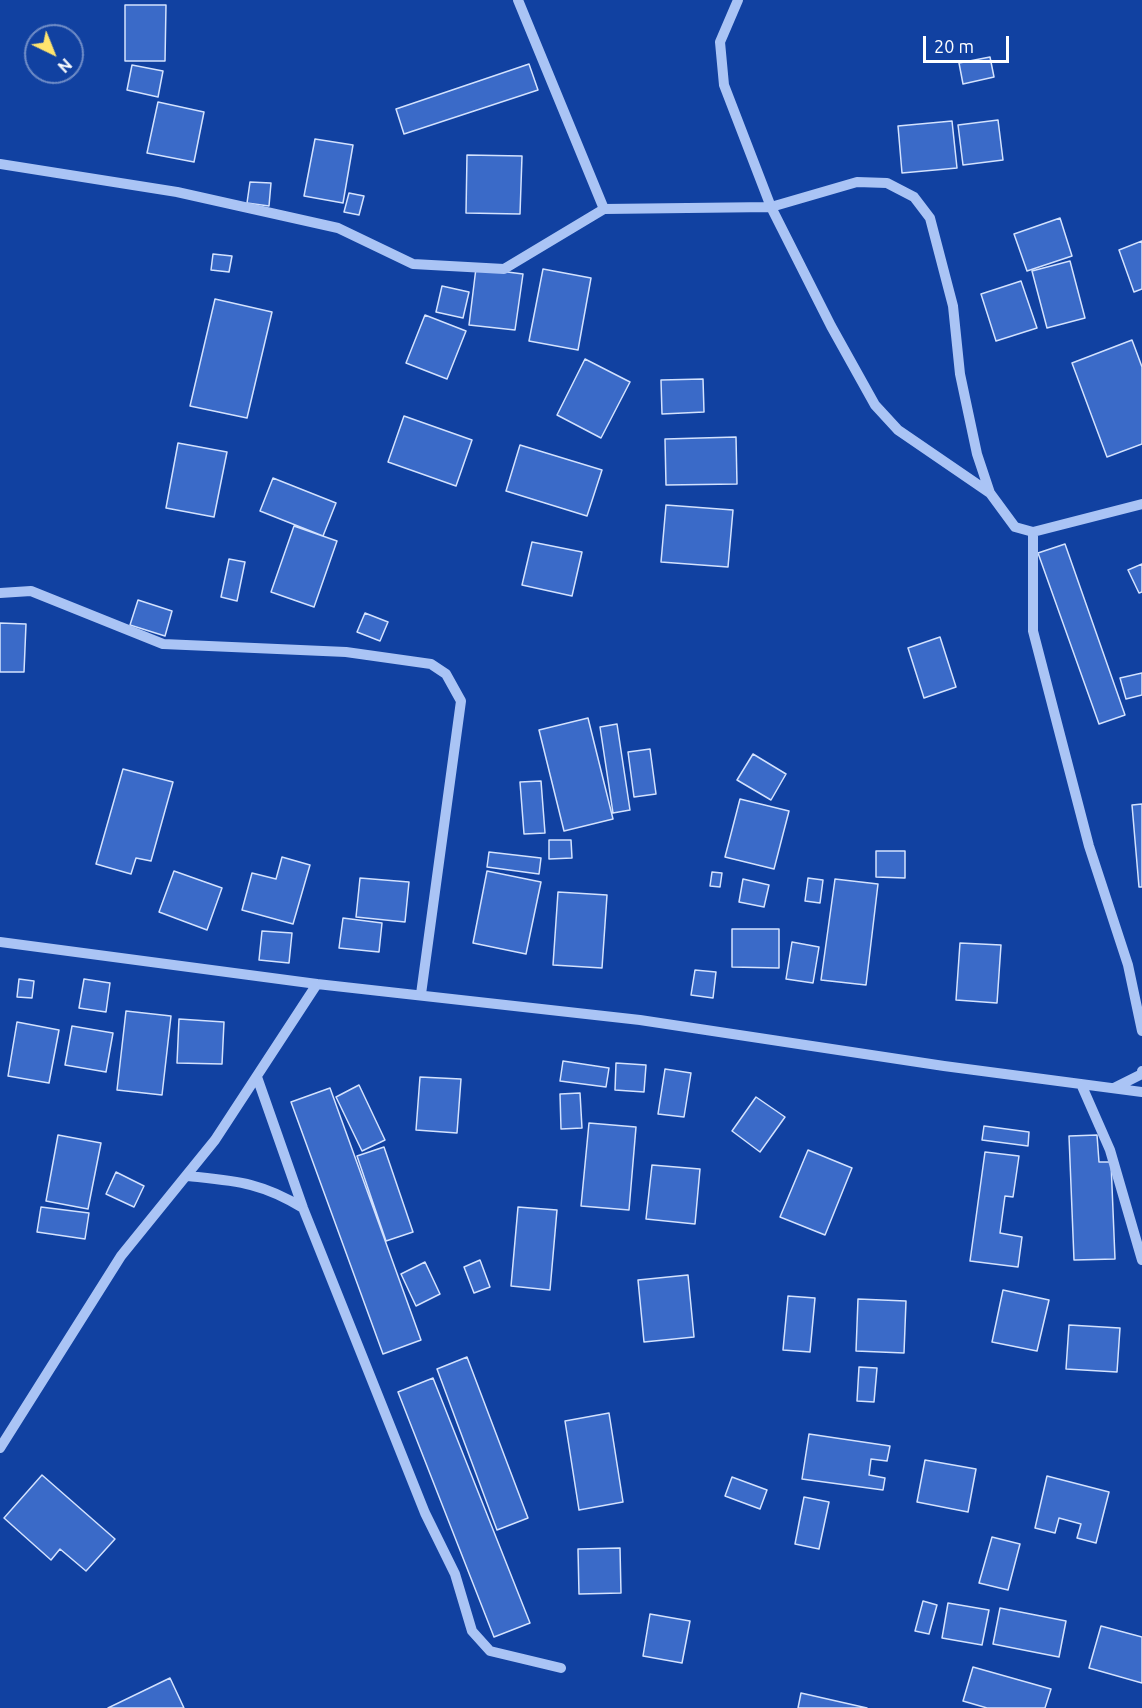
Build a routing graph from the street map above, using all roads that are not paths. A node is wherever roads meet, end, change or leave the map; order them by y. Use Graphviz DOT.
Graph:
graph roads {
  1 [pos="518,0"];
  2 [pos="738,0"];
  3 [pos="0,164"];
  4 [pos="771,207"];
  5 [pos="604,209"];
  6 [pos="990,493"];
  7 [pos="1142,504"];
  8 [pos="1033,532"];
  9 [pos="0,592"];
  10 [pos="0,942"];
  11 [pos="317,984"];
  12 [pos="421,994"];
  13 [pos="1142,1031"];
  14 [pos="1142,1071"];
  15 [pos="257,1077"];
  16 [pos="1081,1084"];
  17 [pos="1113,1088"];
  18 [pos="1142,1092"];
  19 [pos="188,1176"];
  20 [pos="303,1208"];
  21 [pos="1142,1260"];
  22 [pos="0,1448"];
  23 [pos="561,1668"];
  1 -- 5 [label="street"];
  2 -- 4 [label="street"];
  3 -- 5 [label="street"];
  4 -- 5 [label="street"];
  4 -- 6 [label="street"];
  4 -- 6 [label="street"];
  6 -- 8 [label="street"];
  7 -- 8 [label="street"];
  8 -- 13 [label="street"];
  9 -- 12 [label="street"];
  10 -- 11 [label="street"];
  11 -- 12 [label="street"];
  11 -- 15 [label="street"];
  12 -- 16 [label="street"];
  14 -- 17 [label="street"];
  15 -- 19 [label="street"];
  15 -- 20 [label="street"];
  16 -- 17 [label="street"];
  16 -- 21 [label="street"];
  17 -- 18 [label="street"];
  19 -- 20 [label="street"];
  19 -- 22 [label="street"];
  20 -- 23 [label="street"];
}
